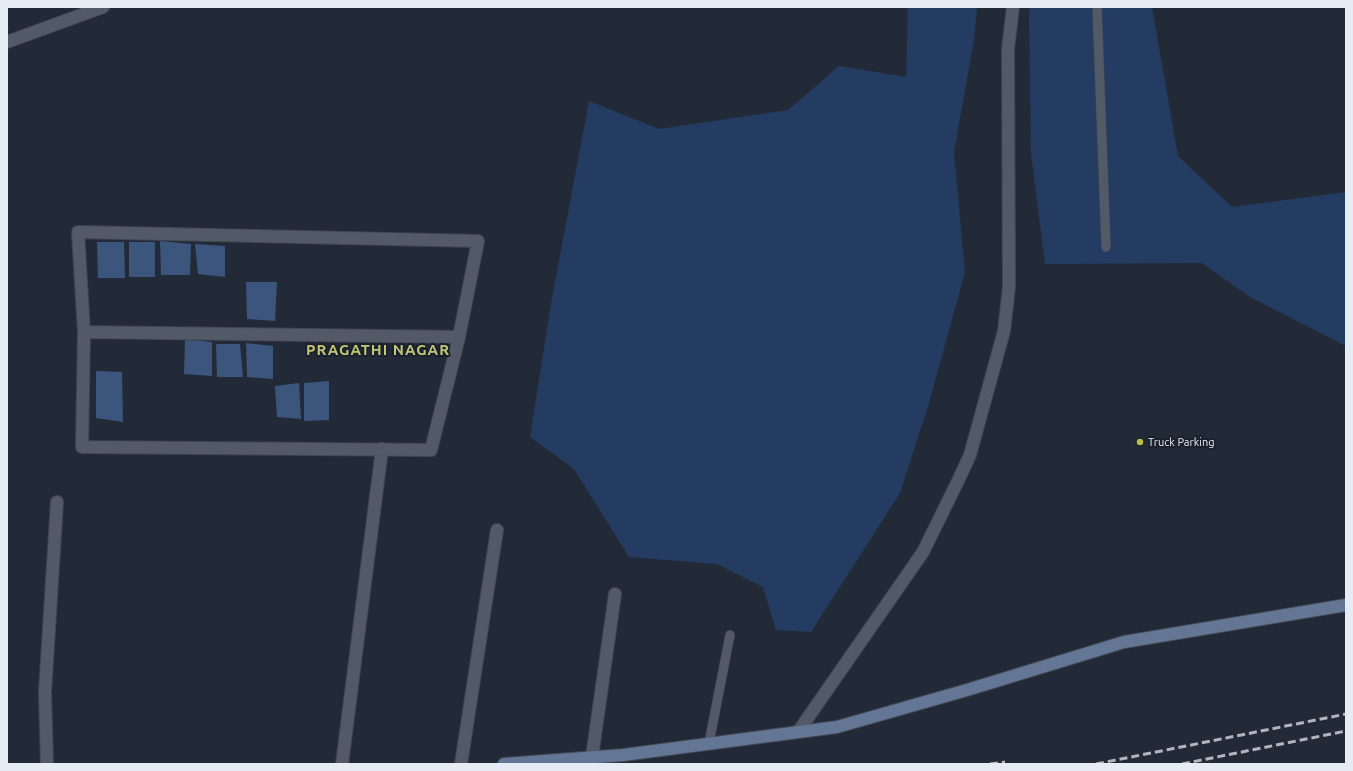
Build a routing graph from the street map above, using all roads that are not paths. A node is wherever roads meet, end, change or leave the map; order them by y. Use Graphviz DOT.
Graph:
graph roads {
  1 [pos="102,7"];
  2 [pos="1013,7"];
  3 [pos="1097,7"];
  4 [pos="7,42"];
  5 [pos="1106,247"];
  6 [pos="84,332"];
  7 [pos="459,337"];
  8 [pos="382,450"];
  9 [pos="57,502"];
  10 [pos="497,530"];
  11 [pos="615,594"];
  12 [pos="1346,605"];
  13 [pos="730,635"];
  14 [pos="798,732"];
  15 [pos="710,743"];
  16 [pos="592,757"];
  17 [pos="47,764"];
  18 [pos="342,764"];
  19 [pos="461,764"];
  20 [pos="504,764"];
  1 -- 4 [label="street"];
  2 -- 14 [label="street"];
  3 -- 5 [label="lane"];
  6 -- 7 [label="street"];
  6 -- 7 [label="street"];
  6 -- 8 [label="street"];
  7 -- 8 [label="street"];
  8 -- 18 [label="street"];
  9 -- 17 [label="street"];
  10 -- 19 [label="street"];
  11 -- 16 [label="street"];
  12 -- 14 [label="street"];
  13 -- 15 [label="lane"];
  14 -- 15 [label="street"];
  15 -- 16 [label="street"];
  16 -- 20 [label="street"];
}
